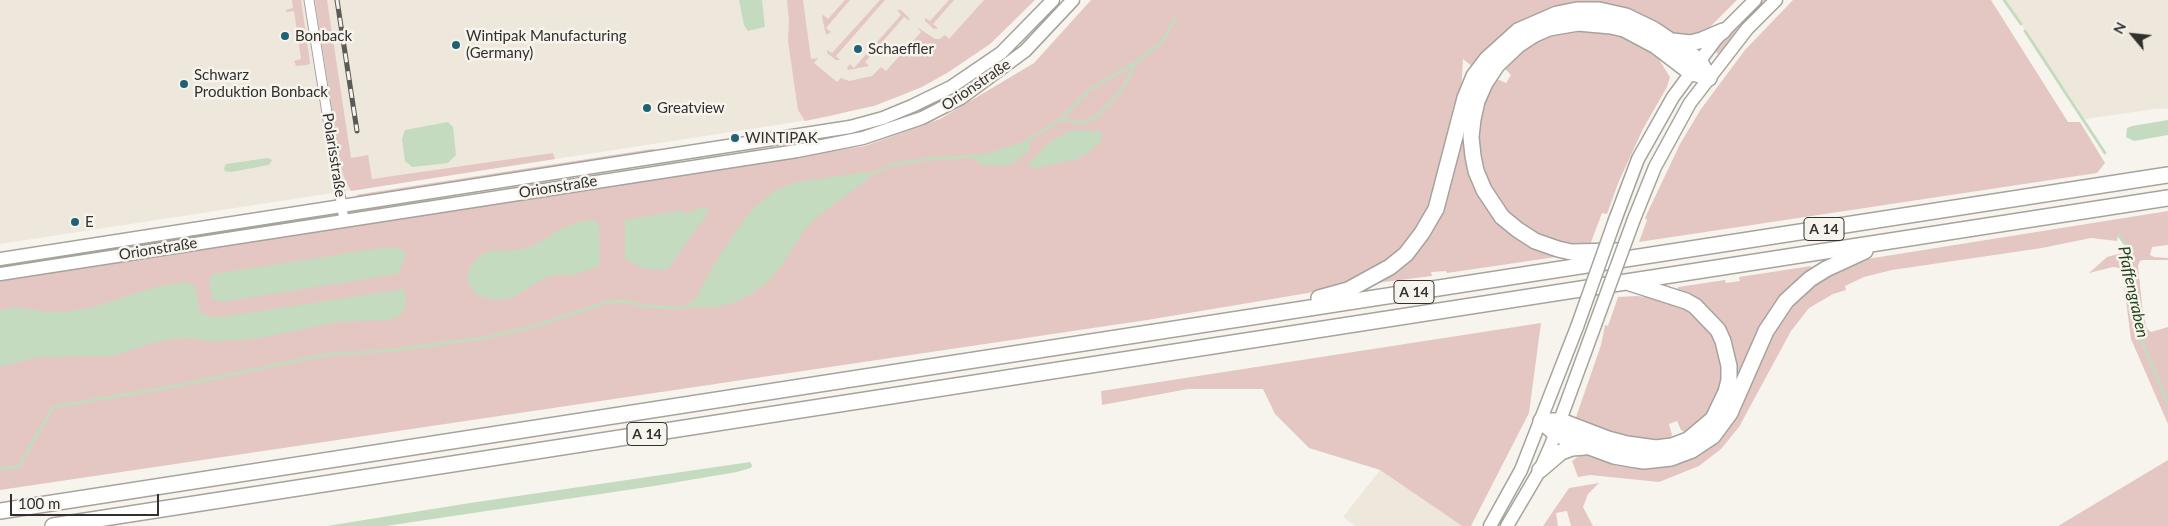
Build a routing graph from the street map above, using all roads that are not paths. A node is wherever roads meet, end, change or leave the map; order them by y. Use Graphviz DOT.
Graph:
graph roads {
  1 [pos="309,0"];
  2 [pos="1053,0"];
  3 [pos="1073,0"];
  4 [pos="1755,0"];
  5 [pos="1776,0"];
  6 [pos="1723,31"];
  7 [pos="1672,41"];
  8 [pos="1694,66"];
  9 [pos="1709,78"];
  10 [pos="2168,175"];
  11 [pos="2168,198"];
  12 [pos="342,206"];
  13 [pos="344,220"];
  14 [pos="1892,241"];
  15 [pos="1677,251"];
  16 [pos="0,260"];
  17 [pos="0,274"];
  18 [pos="1624,282"];
  19 [pos="1252,317"];
  20 [pos="1542,421"];
  21 [pos="1558,428"];
  22 [pos="1586,447"];
  23 [pos="1540,470"];
  24 [pos="0,511"];
  25 [pos="52,526"];
  26 [pos="1490,526"];
  27 [pos="1507,526"];
  1 -- 12 [label="street, Polarisstraße"];
  2 -- 12 [label="street, Orionstraße"];
  3 -- 13 [label="street, Orionstraße"];
  4 -- 6 [label="street"];
  5 -- 9 [label="street"];
  6 -- 7 [label="highway"];
  6 -- 8 [label="street"];
  7 -- 8 [label="highway"];
  7 -- 19 [label="highway"];
  8 -- 9 [label="highway"];
  8 -- 15 [label="highway"];
  8 -- 20 [label="street, bridge"];
  9 -- 21 [label="street, bridge"];
  10 -- 15 [label="highway, A 14"];
  11 -- 14 [label="highway, A 14"];
  12 -- 13 [label="street, Polarisstraße"];
  12 -- 16 [label="street, Orionstraße"];
  13 -- 17 [label="street, Orionstraße"];
  14 -- 18 [label="highway, A 14"];
  14 -- 22 [label="highway"];
  15 -- 19 [label="highway, A 14"];
  18 -- 21 [label="highway"];
  18 -- 25 [label="highway, A 14"];
  19 -- 24 [label="highway, A 14"];
  20 -- 21 [label="highway"];
  20 -- 26 [label="street"];
  21 -- 22 [label="highway"];
  21 -- 23 [label="street"];
  22 -- 23 [label="highway"];
  23 -- 27 [label="street"];
}
